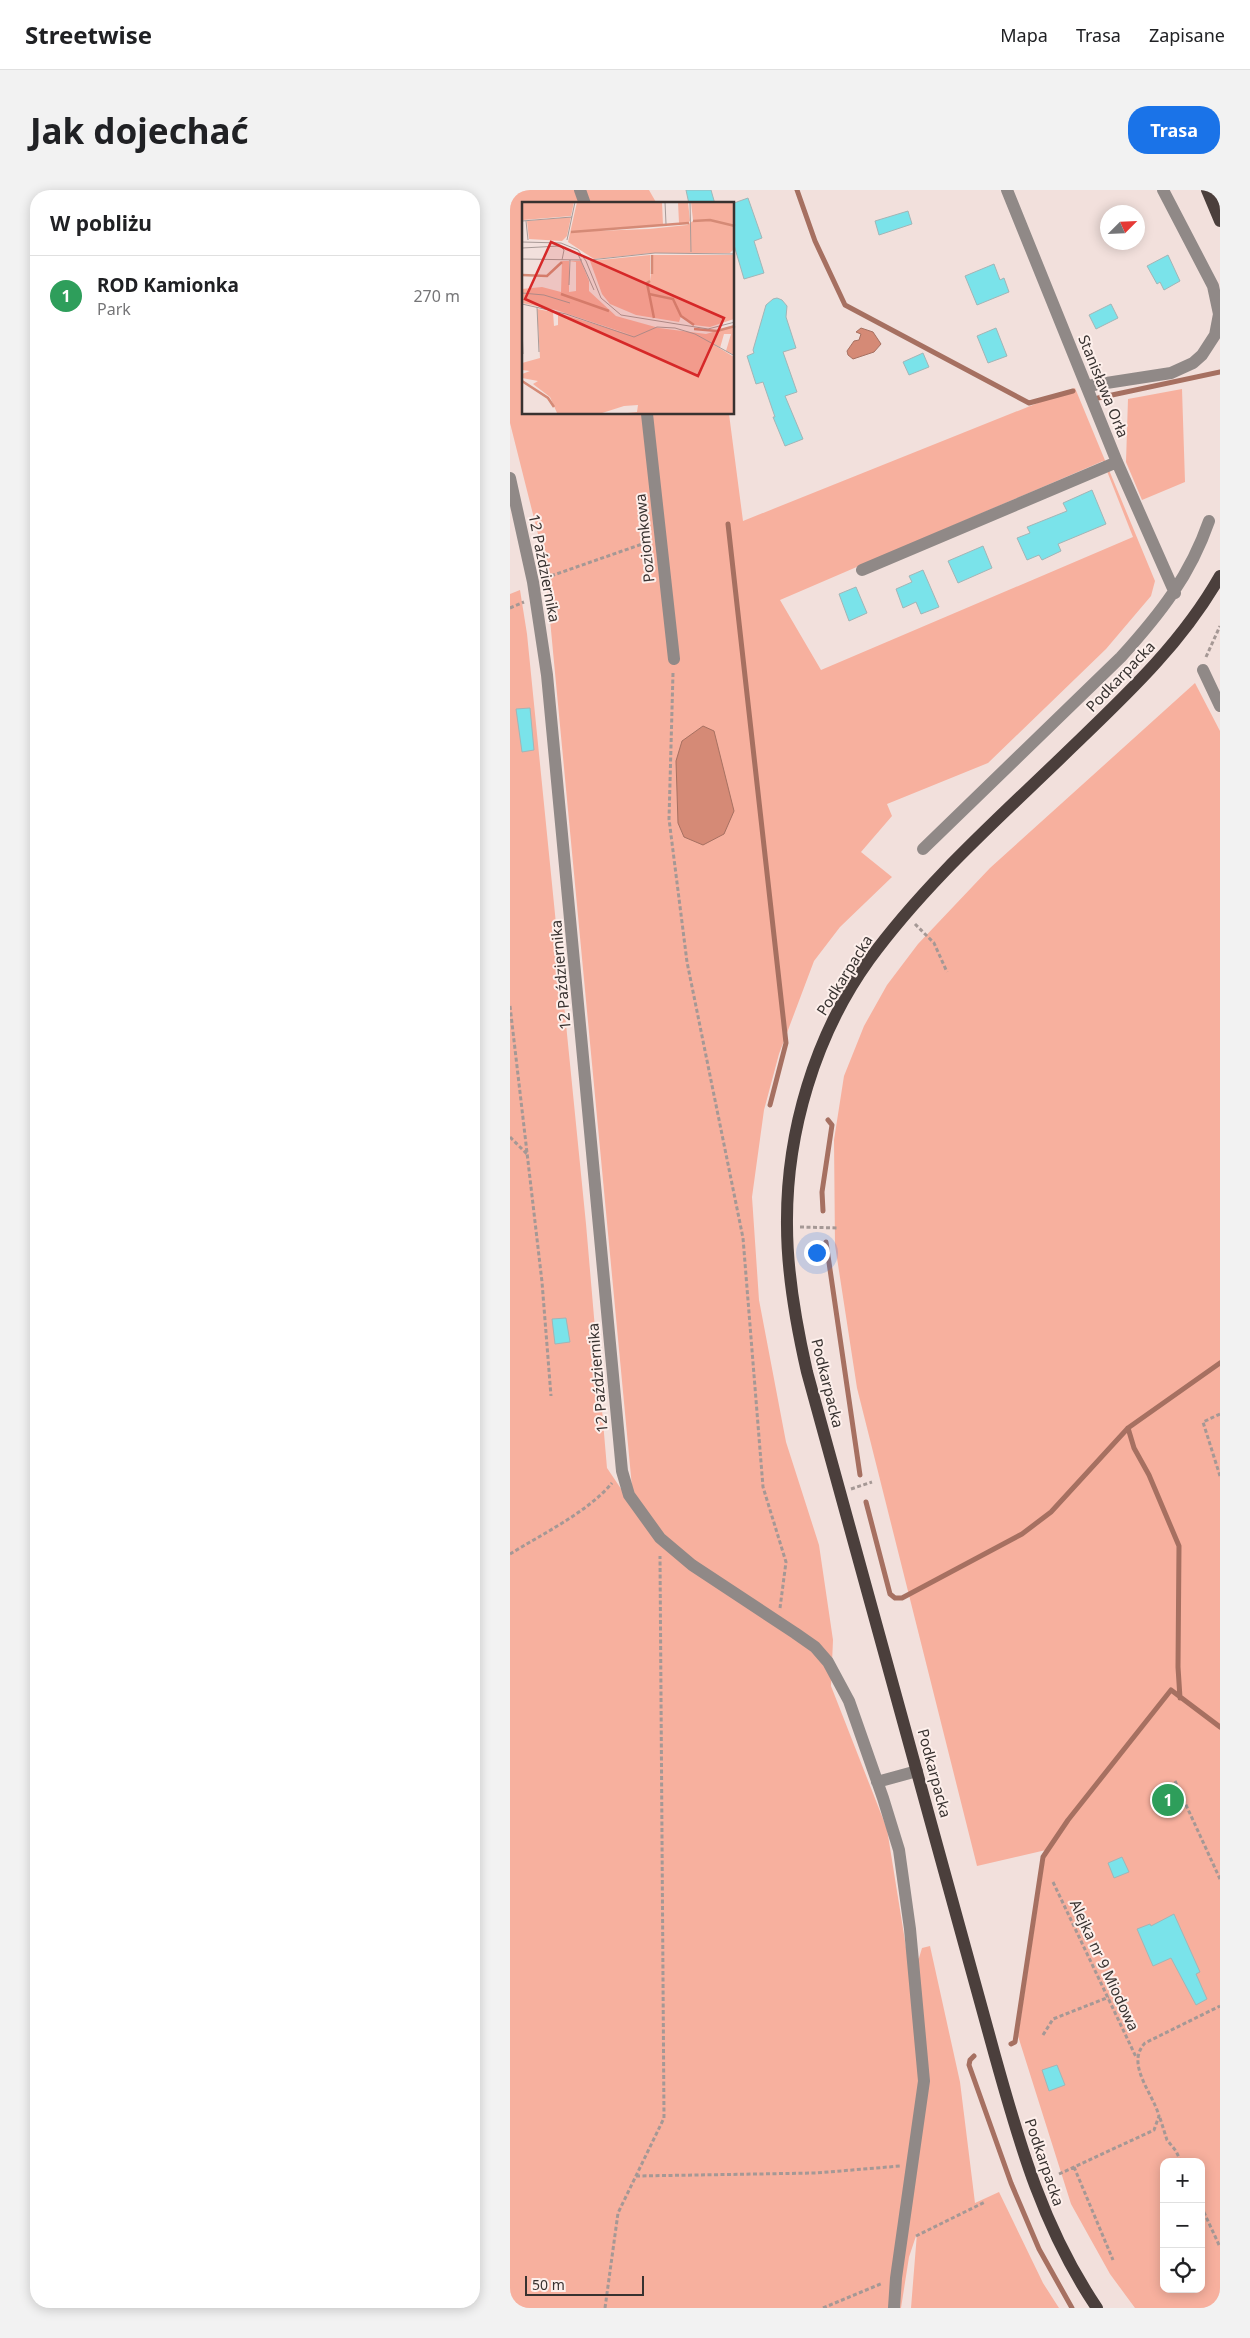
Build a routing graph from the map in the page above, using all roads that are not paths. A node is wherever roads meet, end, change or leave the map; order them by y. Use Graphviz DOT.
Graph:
graph roads {
  1 [pos="580,190"];
  2 [pos="1007,190"];
  3 [pos="1164,190"];
  4 [pos="1207,190"];
  5 [pos="584,202"];
  6 [pos="1220,221"];
  7 [pos="1086,386"];
  8 [pos="647,415"];
  9 [pos="1117,462"];
  10 [pos="510,478"];
  11 [pos="1210,521"];
  12 [pos="862,570"];
  13 [pos="1220,576"];
  14 [pos="1175,593"];
  15 [pos="674,659"];
  16 [pos="1203,670"];
  17 [pos="1220,706"];
  18 [pos="923,849"];
  19 [pos="917,1771"];
  20 [pos="877,1782"];
  21 [pos="894,2308"];
  22 [pos="1098,2308"];
  1 -- 5 [label="street"];
  2 -- 7 [label="street, Stanisława Orła"];
  3 -- 7 [label="street"];
  4 -- 6 [label="main road"];
  7 -- 9 [label="street, Stanisława Orła"];
  8 -- 15 [label="street, Poziomkowa"];
  9 -- 12 [label="street"];
  9 -- 14 [label="street, Stanisława Orła"];
  10 -- 20 [label="street, 12 Października"];
  11 -- 14 [label="street"];
  13 -- 19 [label="main road, Podkarpacka"];
  14 -- 18 [label="street"];
  16 -- 17 [label="street"];
  19 -- 20 [label="street"];
  19 -- 22 [label="main road, Podkarpacka"];
  20 -- 21 [label="street, 12 Października"];
}
